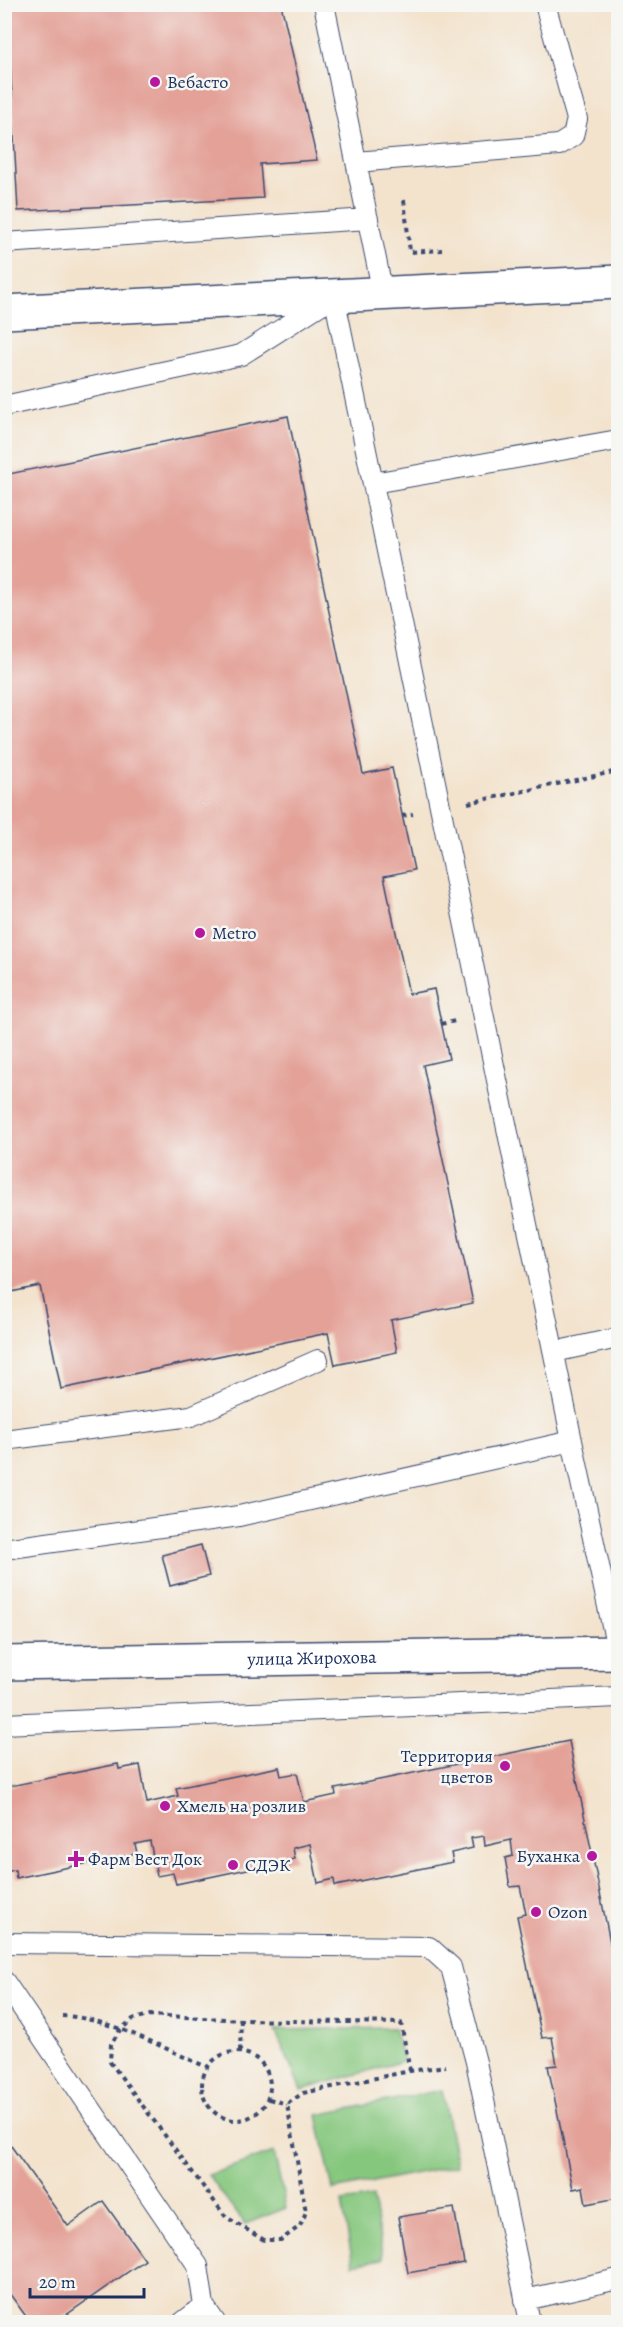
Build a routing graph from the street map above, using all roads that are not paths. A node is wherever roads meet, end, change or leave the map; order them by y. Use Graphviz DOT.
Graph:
graph roads {
  1 [pos="324,4"];
  2 [pos="546,4"];
  3 [pos="356,162"];
  4 [pos="368,219"];
  5 [pos="4,243"];
  6 [pos="618,282"];
  7 [pos="383,294"];
  8 [pos="334,296"];
  9 [pos="4,312"];
  10 [pos="4,406"];
  11 [pos="618,440"];
  12 [pos="373,483"];
  13 [pos="618,1338"];
  14 [pos="554,1352"];
  15 [pos="318,1360"];
  16 [pos="4,1440"];
  17 [pos="572,1441"];
  18 [pos="4,1549"];
  19 [pos="618,1653"];
  20 [pos="4,1663"];
  21 [pos="618,1697"];
  22 [pos="4,1724"];
  23 [pos="4,1943"];
  24 [pos="4,1982"];
  25 [pos="618,2279"];
  26 [pos="525,2300"];
  27 [pos="204,2306"];
  28 [pos="183,2322"];
  29 [pos="215,2322"];
  30 [pos="530,2322"];
  1 -- 3 [label="lane"];
  2 -- 3 [label="lane"];
  3 -- 4 [label="lane"];
  4 -- 5 [label="lane"];
  4 -- 7 [label="lane"];
  6 -- 7 [label="street"];
  7 -- 8 [label="street"];
  8 -- 9 [label="street"];
  8 -- 10 [label="lane"];
  8 -- 12 [label="lane"];
  11 -- 12 [label="lane"];
  12 -- 14 [label="lane"];
  13 -- 14 [label="lane"];
  14 -- 17 [label="lane"];
  15 -- 16 [label="lane"];
  17 -- 18 [label="lane"];
  17 -- 19 [label="lane"];
  19 -- 20 [label="street, улица Жирохова"];
  21 -- 22 [label="lane"];
  23 -- 26 [label="lane"];
  24 -- 27 [label="lane"];
  25 -- 26 [label="lane"];
  26 -- 30 [label="lane"];
  27 -- 28 [label="lane"];
  27 -- 29 [label="lane"];
}
